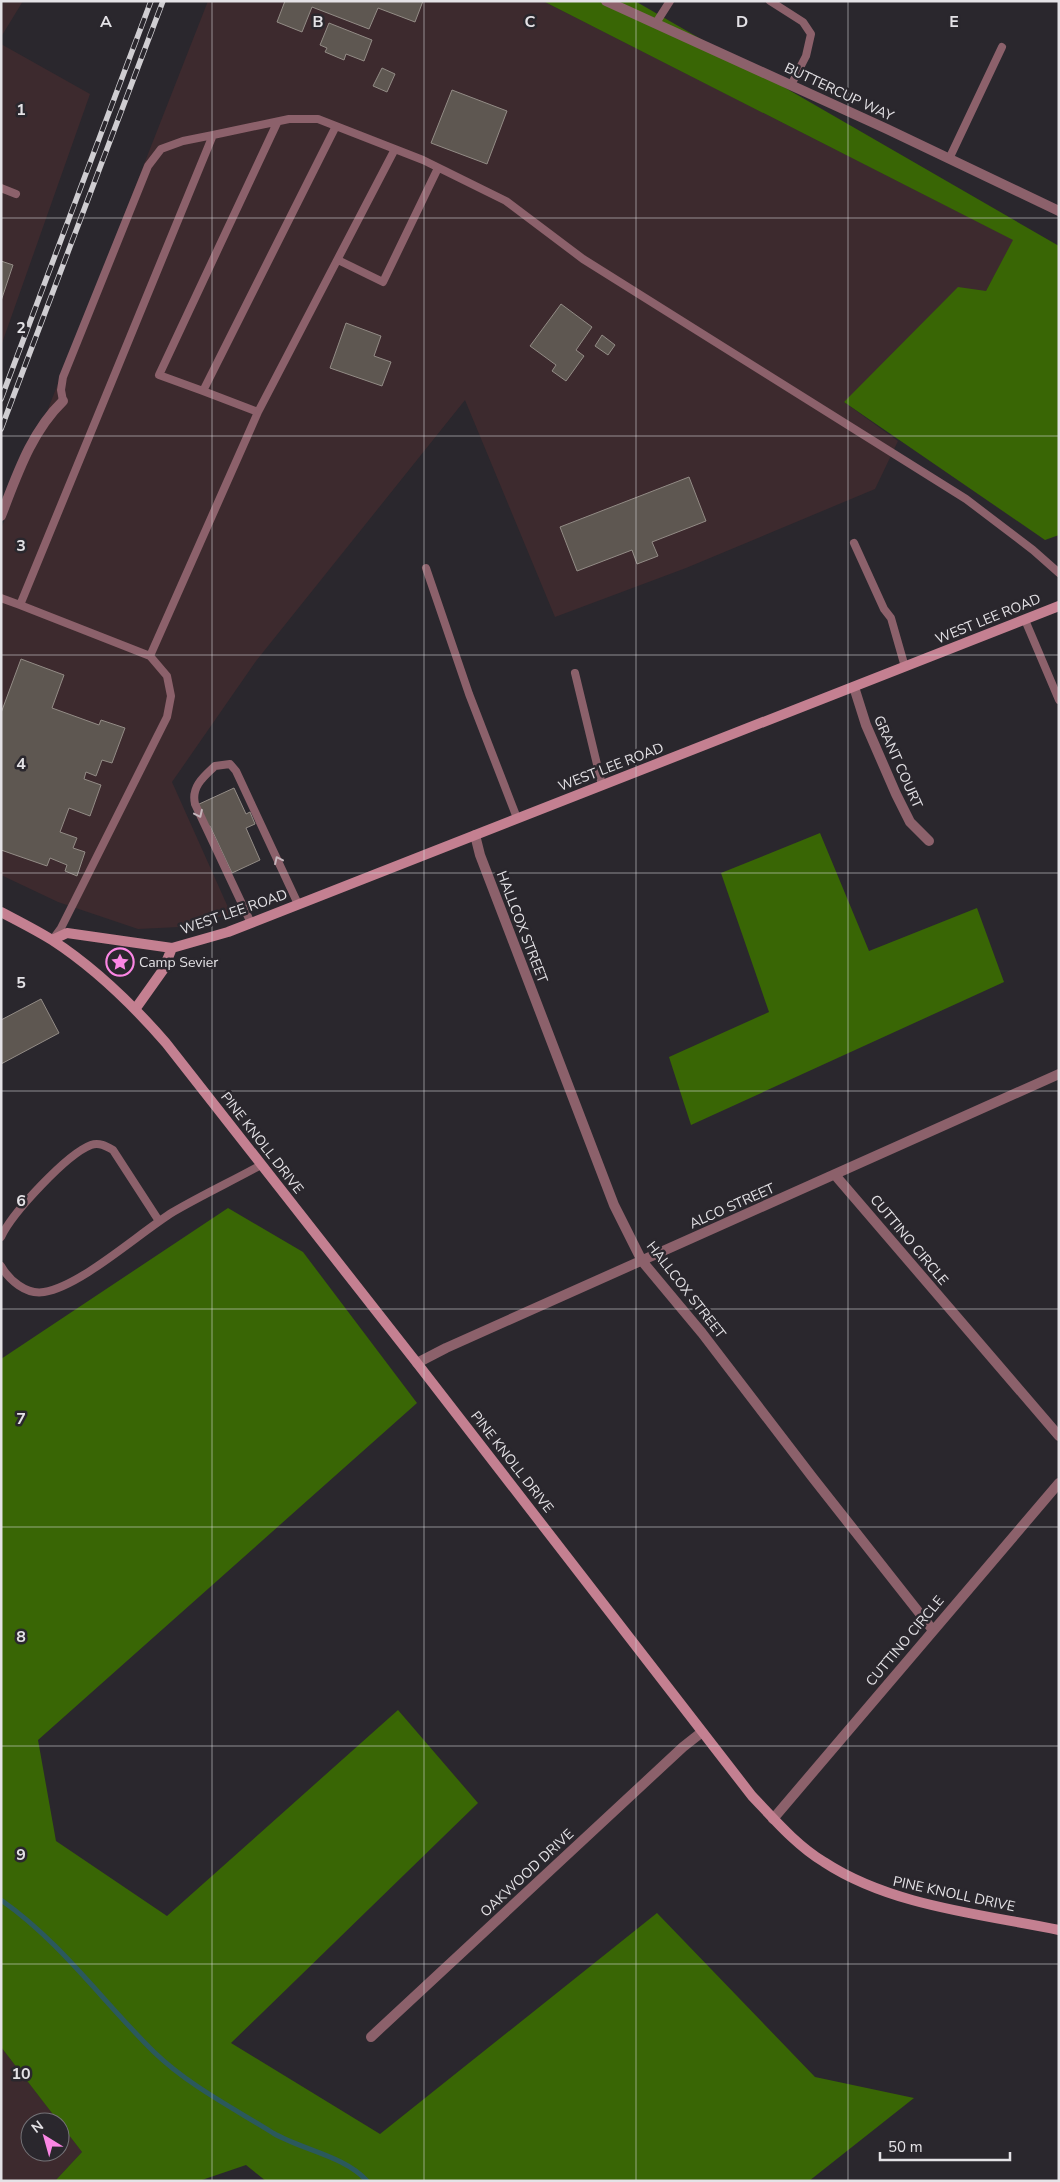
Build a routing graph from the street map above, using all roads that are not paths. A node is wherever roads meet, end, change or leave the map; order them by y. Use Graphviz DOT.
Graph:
graph roads {
  1 [pos="606,1"];
  2 [pos="670,1"];
  3 [pos="770,1"];
  4 [pos="656,23"];
  5 [pos="1002,47"];
  6 [pos="791,85"];
  7 [pos="277,123"];
  8 [pos="336,126"];
  9 [pos="213,134"];
  10 [pos="395,149"];
  11 [pos="949,158"];
  12 [pos="438,168"];
  13 [pos="1,188"];
  14 [pos="16,194"];
  15 [pos="1059,211"];
  16 [pos="338,260"];
  17 [pos="203,391"];
  18 [pos="63,400"];
  19 [pos="258,412"];
  20 [pos="1,516"];
  21 [pos="854,543"];
  22 [pos="426,568"];
  23 [pos="1059,573"];
  24 [pos="1,598"];
  25 [pos="20,605"];
  26 [pos="1059,606"];
  27 [pos="1026,620"];
  28 [pos="150,656"];
  29 [pos="904,667"];
  30 [pos="575,673"];
  31 [pos="854,687"];
  32 [pos="1059,700"];
  33 [pos="602,785"];
  34 [pos="517,818"];
  35 [pos="475,835"];
  36 [pos="929,841"];
  37 [pos="298,904"];
  38 [pos="1,912"];
  39 [pos="252,923"];
  40 [pos="52,940"];
  41 [pos="172,948"];
  42 [pos="136,1008"];
  43 [pos="1059,1074"];
  44 [pos="261,1165"];
  45 [pos="835,1175"];
  46 [pos="159,1221"];
  47 [pos="1,1237"];
  48 [pos="642,1260"];
  49 [pos="1,1266"];
  50 [pos="417,1363"];
  51 [pos="1059,1436"];
  52 [pos="1059,1483"];
  53 [pos="932,1629"];
  54 [pos="702,1732"];
  55 [pos="774,1818"];
  56 [pos="1059,1930"];
  57 [pos="371,2037"];
  1 -- 4 [label="street, BUTTERCUP WAY"];
  2 -- 4 [label="lane"];
  3 -- 6 [label="lane"];
  4 -- 6 [label="street, BUTTERCUP WAY"];
  5 -- 11 [label="lane"];
  6 -- 11 [label="street, BUTTERCUP WAY"];
  7 -- 8 [label="lane"];
  7 -- 9 [label="lane"];
  7 -- 17 [label="lane"];
  8 -- 10 [label="lane"];
  8 -- 17 [label="lane"];
  9 -- 18 [label="lane"];
  9 -- 25 [label="lane"];
  10 -- 12 [label="lane"];
  10 -- 16 [label="lane"];
  11 -- 15 [label="street, BUTTERCUP WAY"];
  12 -- 16 [label="lane"];
  12 -- 23 [label="lane"];
  13 -- 14 [label="lane"];
  16 -- 19 [label="lane"];
  17 -- 19 [label="lane"];
  18 -- 20 [label="street"];
  19 -- 28 [label="lane"];
  21 -- 29 [label="lane"];
  22 -- 34 [label="lane"];
  24 -- 25 [label="lane"];
  25 -- 28 [label="lane"];
  26 -- 27 [label="street, WEST LEE ROAD"];
  27 -- 29 [label="street, WEST LEE ROAD"];
  27 -- 32 [label="lane"];
  28 -- 40 [label="lane"];
  29 -- 31 [label="street, WEST LEE ROAD"];
  30 -- 33 [label="lane"];
  31 -- 33 [label="street, WEST LEE ROAD"];
  31 -- 36 [label="street, GRANT COURT"];
  33 -- 34 [label="street, WEST LEE ROAD"];
  34 -- 35 [label="street, WEST LEE ROAD"];
  35 -- 37 [label="street, WEST LEE ROAD"];
  35 -- 48 [label="street, HALLCOX STREET"];
  37 -- 39 [label="street, WEST LEE ROAD"];
  37 -- 39 [label="lane, one-way"];
  38 -- 40 [label="street, PINE KNOLL DRIVE"];
  39 -- 41 [label="street, WEST LEE ROAD"];
  40 -- 41 [label="street, WEST LEE ROAD"];
  40 -- 42 [label="street, PINE KNOLL DRIVE"];
  41 -- 42 [label="street, WEST LEE ROAD"];
  42 -- 44 [label="street, PINE KNOLL DRIVE"];
  43 -- 45 [label="street, ALCO STREET"];
  44 -- 46 [label="lane"];
  44 -- 50 [label="street, PINE KNOLL DRIVE"];
  45 -- 48 [label="street, ALCO STREET"];
  45 -- 51 [label="street, CUTTINO CIRCLE"];
  46 -- 47 [label="lane"];
  46 -- 49 [label="lane"];
  48 -- 50 [label="street, ALCO STREET"];
  48 -- 53 [label="street, HALLCOX STREET"];
  50 -- 54 [label="street, PINE KNOLL DRIVE"];
  52 -- 53 [label="street, CUTTINO CIRCLE"];
  53 -- 55 [label="street, CUTTINO CIRCLE"];
  54 -- 55 [label="street, PINE KNOLL DRIVE"];
  54 -- 57 [label="street, OAKWOOD DRIVE"];
  55 -- 56 [label="street, PINE KNOLL DRIVE"];
}
